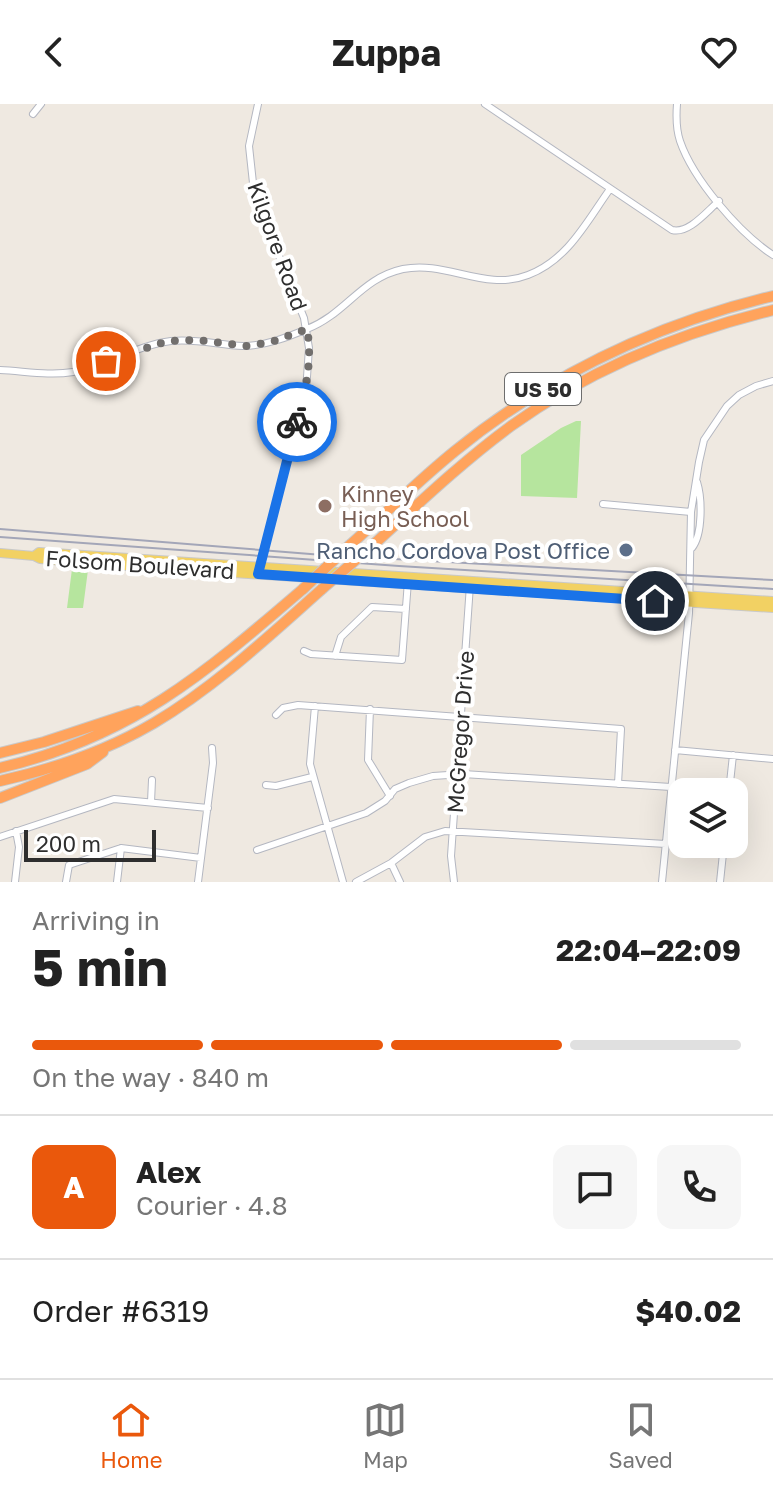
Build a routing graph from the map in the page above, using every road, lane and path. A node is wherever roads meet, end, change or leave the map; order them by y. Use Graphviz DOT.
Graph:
graph roads {
  1 [pos="41,104"];
  2 [pos="258,104"];
  3 [pos="485,104"];
  4 [pos="677,104"];
  5 [pos="33,114"];
  6 [pos="610,189"];
  7 [pos="719,201"];
  8 [pos="773,255"];
  9 [pos="773,296"];
  10 [pos="773,310"];
  11 [pos="307,329"];
  12 [pos="0,370"];
  13 [pos="773,381"];
  14 [pos="697,482"];
  15 [pos="699,490"];
  16 [pos="603,504"];
  17 [pos="691,512"];
  18 [pos="694,545"];
  19 [pos="0,553"];
  20 [pos="34,556"];
  21 [pos="138,559"];
  22 [pos="117,564"];
  23 [pos="258,571"];
  24 [pos="408,581"];
  25 [pos="470,585"];
  26 [pos="610,591"];
  27 [pos="585,596"];
  28 [pos="689,599"];
  29 [pos="773,601"];
  30 [pos="773,608"];
  31 [pos="406,609"];
  32 [pos="304,651"];
  33 [pos="335,656"];
  34 [pos="315,706"];
  35 [pos="151,708"];
  36 [pos="370,709"];
  37 [pos="276,715"];
  38 [pos="462,718"];
  39 [pos="118,741"];
  40 [pos="212,748"];
  41 [pos="675,750"];
  42 [pos="0,753"];
  43 [pos="733,755"];
  44 [pos="773,759"];
  45 [pos="0,768"];
  46 [pos="457,774"];
  47 [pos="312,777"];
  48 [pos="672,778"];
  49 [pos="731,778"];
  50 [pos="152,780"];
  51 [pos="0,781"];
  52 [pos="618,784"];
  53 [pos="266,785"];
  54 [pos="668,787"];
  55 [pos="0,796"];
  56 [pos="390,796"];
  57 [pos="151,802"];
  58 [pos="208,808"];
  59 [pos="668,821"];
  60 [pos="327,827"];
  61 [pos="16,831"];
  62 [pos="453,831"];
  63 [pos="0,837"];
  64 [pos="666,844"];
  65 [pos="121,848"];
  66 [pos="257,850"];
  67 [pos="201,858"];
  68 [pos="723,858"];
  69 [pos="391,863"];
  70 [pos="15,882"];
  71 [pos="66,882"];
  72 [pos="117,882"];
  73 [pos="198,882"];
  74 [pos="343,882"];
  75 [pos="356,882"];
  76 [pos="400,882"];
  77 [pos="454,882"];
  78 [pos="662,882"];
  79 [pos="720,882"];
  1 -- 5 [label="street"];
  2 -- 11 [label="street, Kilgore Road"];
  3 -- 6 [label="street"];
  4 -- 7 [label="street"];
  6 -- 7 [label="street"];
  6 -- 11 [label="street"];
  7 -- 8 [label="street"];
  9 -- 35 [label="highway, US 50, bridge"];
  10 -- 39 [label="highway, US 50, bridge"];
  11 -- 12 [label="street"];
  11 -- 23 [label="street, Kilgore Road"];
  13 -- 14 [label="street"];
  14 -- 15 [label="street"];
  14 -- 17 [label="street"];
  15 -- 17 [label="street"];
  15 -- 18 [label="street"];
  16 -- 17 [label="street"];
  17 -- 18 [label="street"];
  18 -- 28 [label="street"];
  19 -- 20 [label="main road, Folsom Boulevard"];
  20 -- 21 [label="main road, Folsom Boulevard"];
  20 -- 22 [label="main road, Folsom Boulevard"];
  21 -- 22 [label="main road"];
  21 -- 23 [label="main road, Folsom Boulevard"];
  22 -- 23 [label="main road, Folsom Boulevard"];
  23 -- 24 [label="main road, Folsom Boulevard"];
  24 -- 25 [label="main road, Folsom Boulevard"];
  24 -- 31 [label="street"];
  25 -- 26 [label="main road, Folsom Boulevard"];
  25 -- 27 [label="main road, Folsom Boulevard"];
  25 -- 38 [label="street, McGregor Drive"];
  26 -- 27 [label="main road"];
  26 -- 28 [label="main road, Folsom Boulevard"];
  27 -- 28 [label="main road, Folsom Boulevard"];
  28 -- 29 [label="main road, Folsom Boulevard"];
  28 -- 30 [label="main road, Folsom Boulevard"];
  28 -- 41 [label="street"];
  31 -- 33 [label="street"];
  31 -- 33 [label="street"];
  32 -- 33 [label="street"];
  34 -- 36 [label="street"];
  34 -- 37 [label="street"];
  34 -- 47 [label="street"];
  35 -- 42 [label="highway"];
  35 -- 45 [label="highway, US 50"];
  36 -- 38 [label="street"];
  36 -- 56 [label="street"];
  38 -- 46 [label="street, McGregor Drive"];
  38 -- 52 [label="street"];
  39 -- 51 [label="highway, US 50"];
  39 -- 55 [label="highway"];
  40 -- 58 [label="street"];
  41 -- 43 [label="street"];
  41 -- 48 [label="street"];
  43 -- 44 [label="street"];
  43 -- 49 [label="street"];
  46 -- 52 [label="street"];
  46 -- 56 [label="street"];
  46 -- 62 [label="street, McGregor Drive"];
  47 -- 53 [label="street"];
  47 -- 60 [label="street"];
  50 -- 57 [label="street"];
  52 -- 54 [label="street"];
  56 -- 60 [label="street"];
  57 -- 58 [label="street"];
  57 -- 61 [label="street"];
  58 -- 67 [label="street"];
  59 -- 64 [label="street"];
  60 -- 66 [label="street"];
  60 -- 74 [label="street"];
  61 -- 63 [label="street"];
  61 -- 70 [label="street"];
  62 -- 64 [label="street"];
  62 -- 69 [label="street"];
  62 -- 77 [label="street, McGregor Drive"];
  64 -- 78 [label="street"];
  65 -- 67 [label="street"];
  65 -- 71 [label="street"];
  65 -- 72 [label="street"];
  67 -- 73 [label="street"];
  68 -- 79 [label="street"];
  69 -- 75 [label="street"];
  69 -- 76 [label="street"];
}
